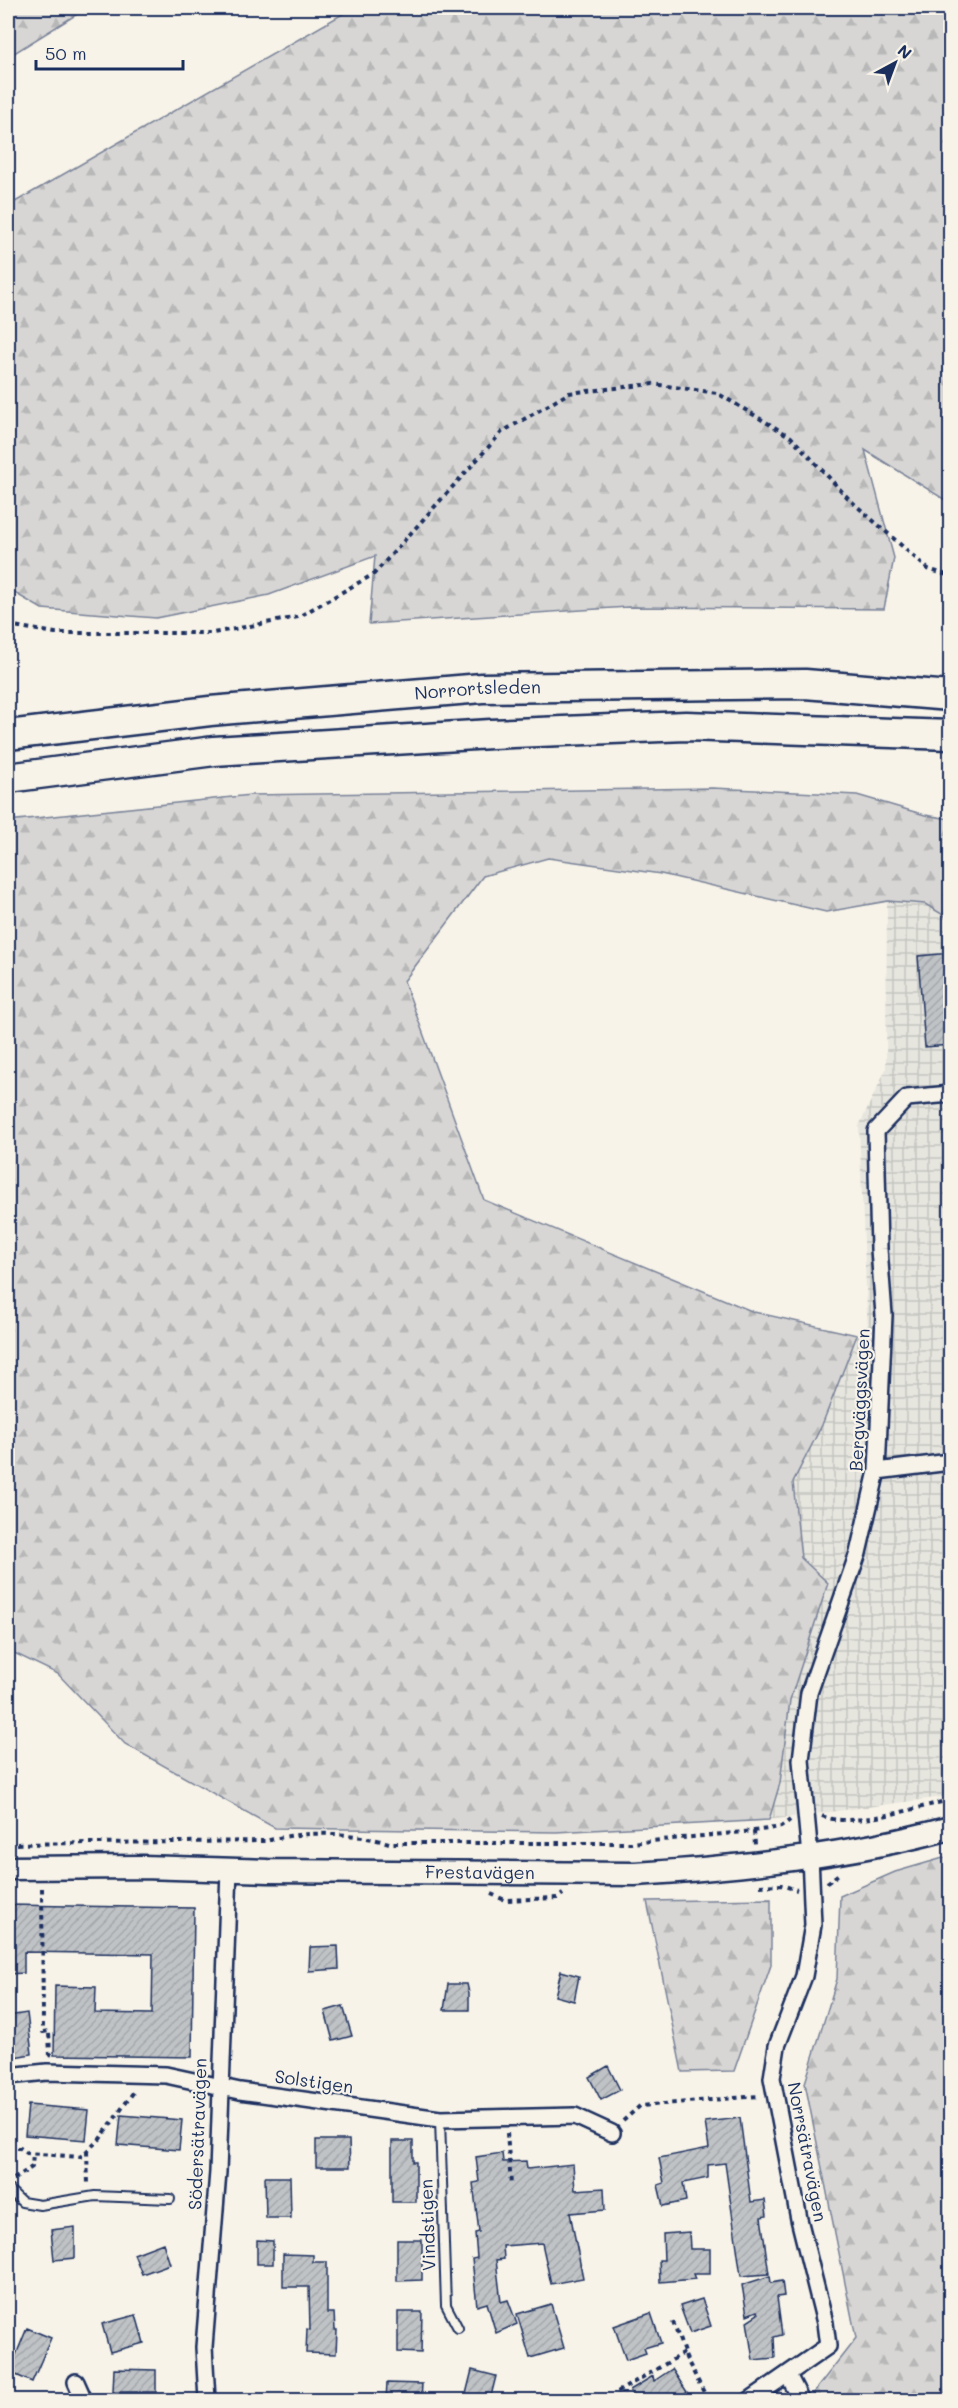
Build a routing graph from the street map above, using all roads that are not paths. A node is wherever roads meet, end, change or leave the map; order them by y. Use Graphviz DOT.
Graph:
graph roads {
  1 [pos="951,696"];
  2 [pos="8,735"];
  3 [pos="951,735"];
  4 [pos="8,778"];
  5 [pos="951,1094"];
  6 [pos="951,1462"];
  7 [pos="878,1471"];
  8 [pos="951,1828"];
  9 [pos="810,1856"];
  10 [pos="8,1868"];
  11 [pos="229,1870"];
  12 [pos="8,2076"];
  13 [pos="220,2086"];
  14 [pos="440,2119"];
  15 [pos="612,2133"];
  16 [pos="8,2190"];
  17 [pos="170,2199"];
  18 [pos="458,2328"];
  19 [pos="788,2375"];
  20 [pos="76,2382"];
  21 [pos="84,2400"];
  22 [pos="207,2400"];
  23 [pos="750,2400"];
  24 [pos="801,2400"];
  1 -- 2 [label="highway, Norrortsleden"];
  3 -- 4 [label="highway"];
  5 -- 7 [label="street, Bergväggsvägen"];
  6 -- 7 [label="street"];
  7 -- 9 [label="street, Bergväggsvägen"];
  8 -- 9 [label="street, Frestavägen"];
  9 -- 11 [label="street, Frestavägen"];
  9 -- 19 [label="street, Norrsätravägen"];
  10 -- 11 [label="street, Frestavägen"];
  11 -- 13 [label="street, Södersätravägen"];
  12 -- 13 [label="street, Solstigen"];
  13 -- 14 [label="street, Solstigen"];
  13 -- 22 [label="street, Södersätravägen"];
  14 -- 15 [label="street, Solstigen"];
  14 -- 18 [label="lane, Vindstigen"];
  16 -- 17 [label="lane"];
  19 -- 23 [label="street"];
  19 -- 24 [label="street"];
  20 -- 21 [label="street"];
}
